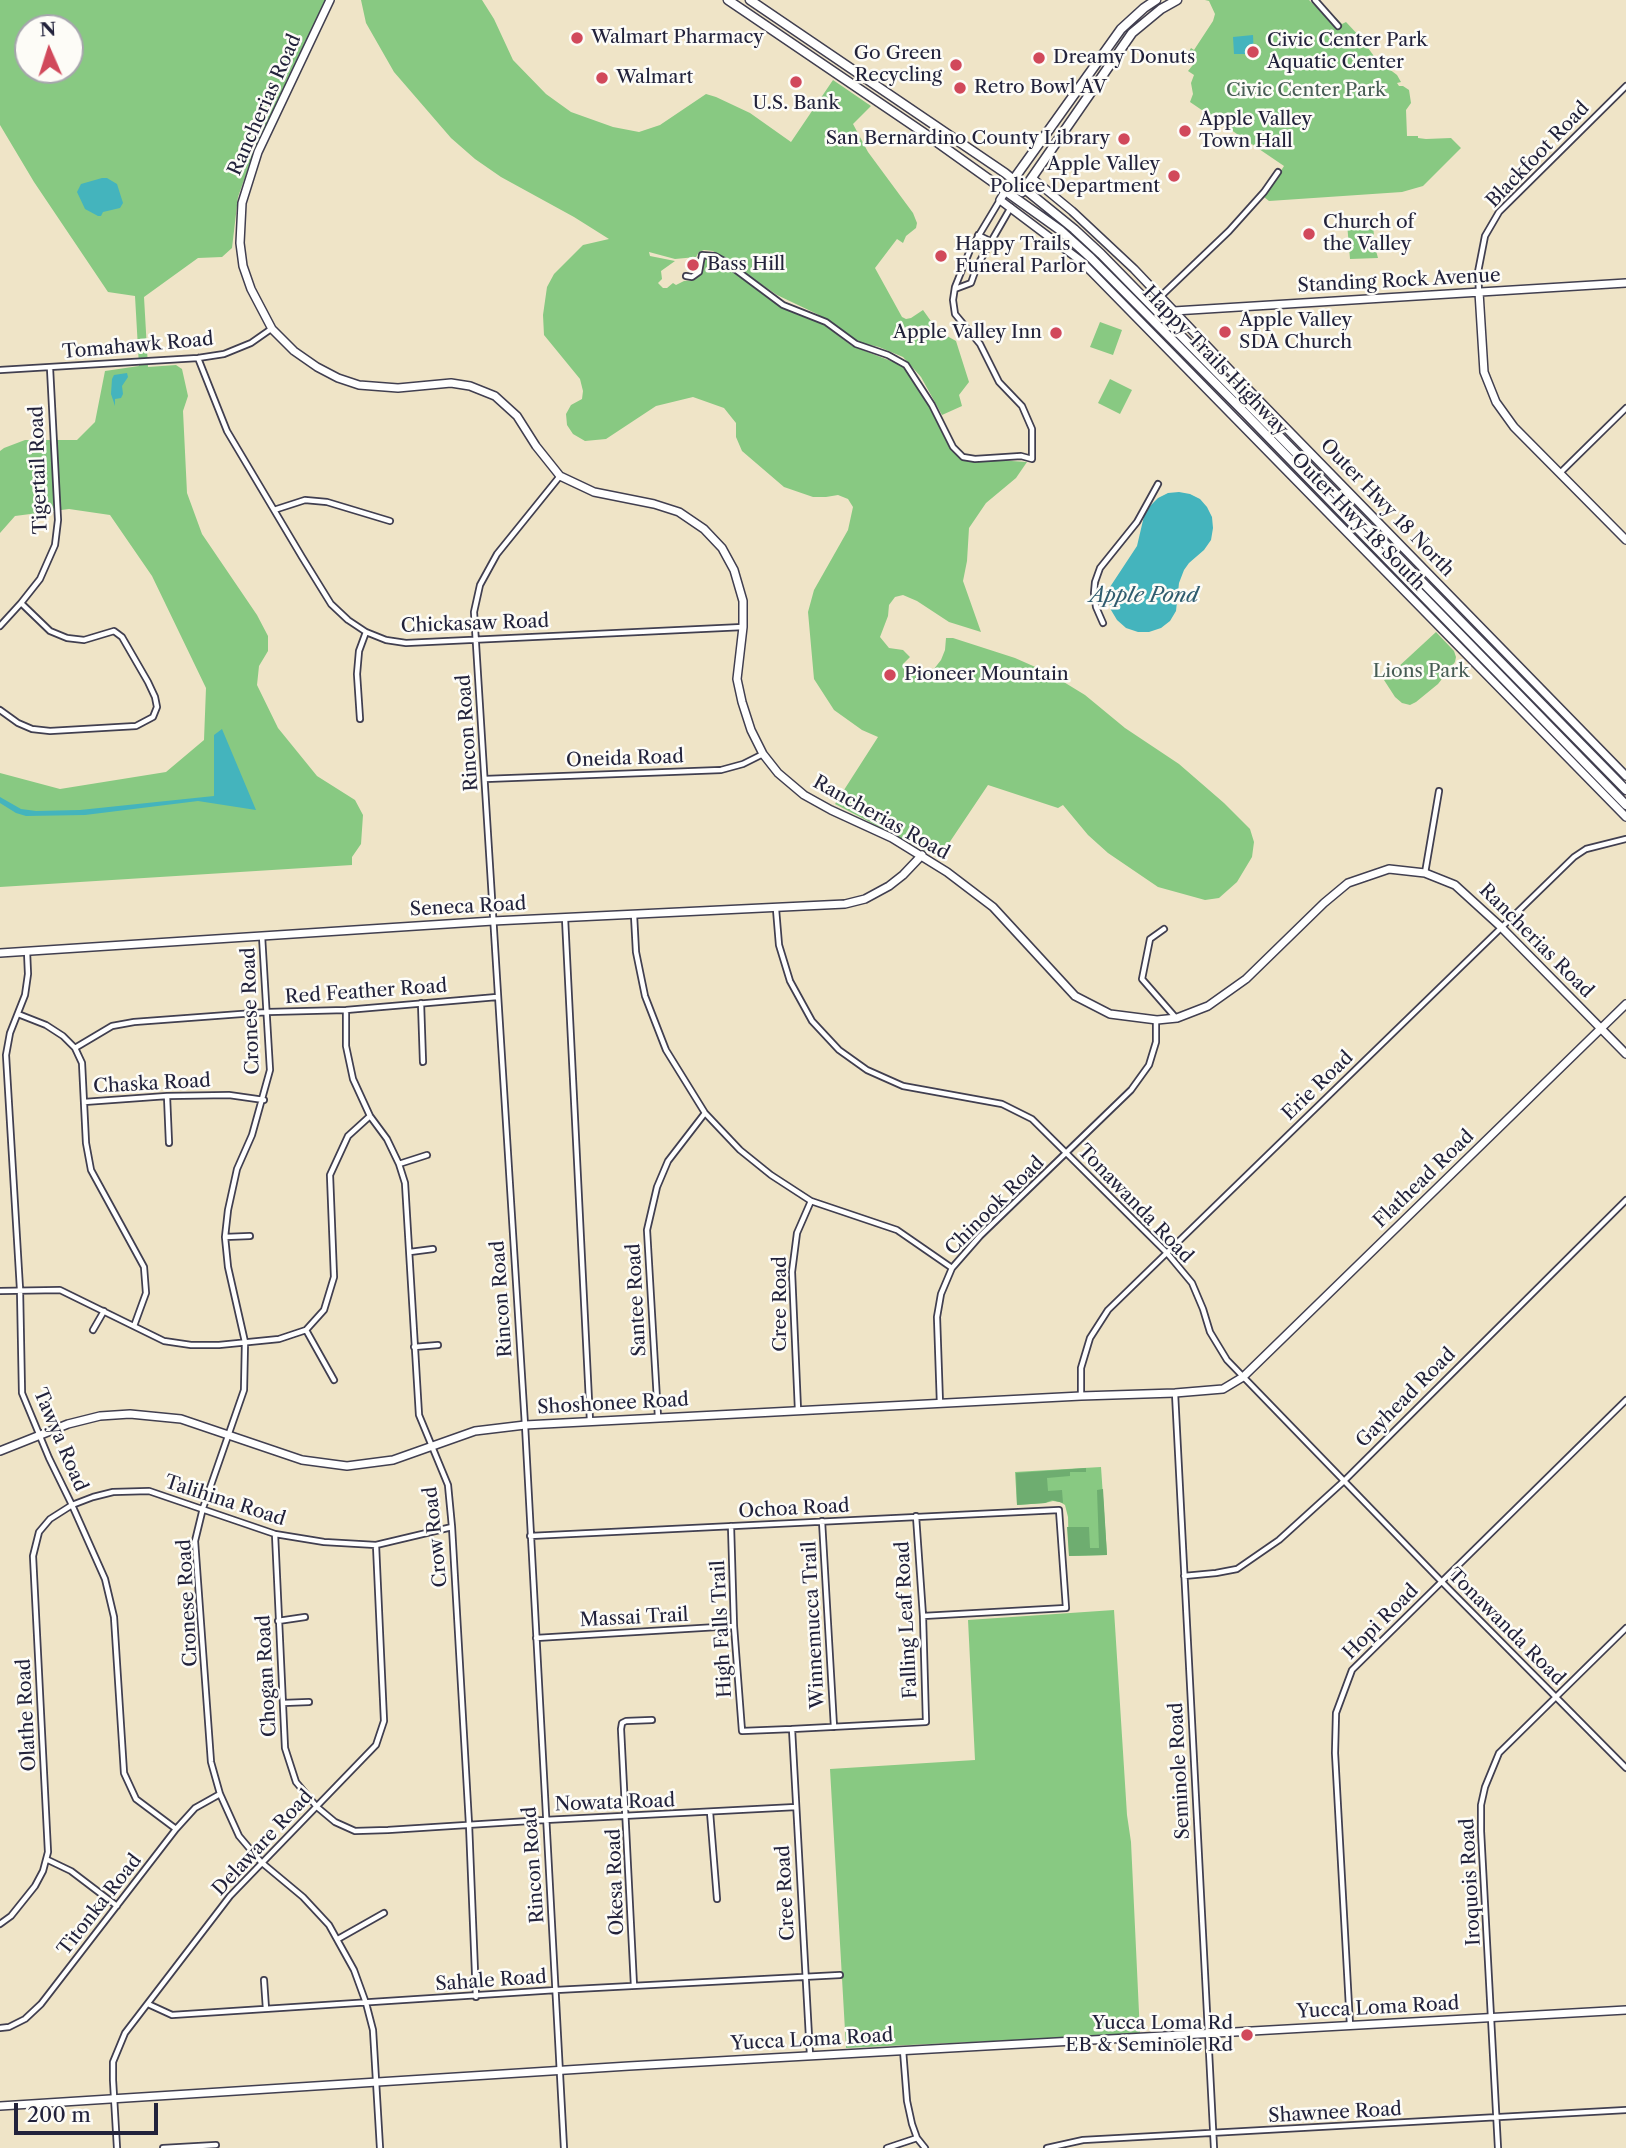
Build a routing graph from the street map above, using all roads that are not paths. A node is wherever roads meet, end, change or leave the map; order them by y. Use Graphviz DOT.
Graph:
graph roads {
  1 [pos="330,0"];
  2 [pos="750,0"];
  3 [pos="1156,0"];
  4 [pos="1177,0"];
  5 [pos="1315,0"];
  6 [pos="732,1"];
  7 [pos="1338,26"];
  8 [pos="1626,86"];
  9 [pos="1278,172"];
  10 [pos="1032,178"];
  11 [pos="1013,180"];
  12 [pos="1025,189"];
  13 [pos="1006,190"];
  14 [pos="1018,198"];
  15 [pos="1000,200"];
  16 [pos="1011,207"];
  17 [pos="978,235"];
  18 [pos="990,241"];
  19 [pos="686,276"];
  20 [pos="1626,283"];
  21 [pos="955,289"];
  22 [pos="1479,292"];
  23 [pos="1161,296"];
  24 [pos="1174,311"];
  25 [pos="272,329"];
  26 [pos="198,358"];
  27 [pos="50,368"];
  28 [pos="0,370"];
  29 [pos="1626,408"];
  30 [pos="1560,472"];
  31 [pos="560,476"];
  32 [pos="1158,484"];
  33 [pos="274,510"];
  34 [pos="390,521"];
  35 [pos="1626,540"];
  36 [pos="21,603"];
  37 [pos="1102,623"];
  38 [pos="0,626"];
  39 [pos="743,627"];
  40 [pos="366,632"];
  41 [pos="476,639"];
  42 [pos="0,710"];
  43 [pos="360,719"];
  44 [pos="763,754"];
  45 [pos="1626,776"];
  46 [pos="485,779"];
  47 [pos="1626,790"];
  48 [pos="1439,791"];
  49 [pos="1626,805"];
  50 [pos="1626,817"];
  51 [pos="1626,839"];
  52 [pos="922,855"];
  53 [pos="1425,873"];
  54 [pos="776,909"];
  55 [pos="634,915"];
  56 [pos="565,918"];
  57 [pos="493,921"];
  58 [pos="1500,926"];
  59 [pos="1164,929"];
  60 [pos="262,936"];
  61 [pos="26,951"];
  62 [pos="0,953"];
  63 [pos="497,997"];
  64 [pos="421,1003"];
  65 [pos="1626,1004"];
  66 [pos="346,1010"];
  67 [pos="268,1012"];
  68 [pos="18,1014"];
  69 [pos="1177,1018"];
  70 [pos="1157,1020"];
  71 [pos="1601,1028"];
  72 [pos="75,1048"];
  73 [pos="1626,1054"];
  74 [pos="423,1062"];
  75 [pos="167,1096"];
  76 [pos="264,1100"];
  77 [pos="84,1102"];
  78 [pos="705,1113"];
  79 [pos="369,1116"];
  80 [pos="169,1143"];
  81 [pos="1068,1153"];
  82 [pos="427,1155"];
  83 [pos="399,1164"];
  84 [pos="1626,1200"];
  85 [pos="811,1201"];
  86 [pos="250,1236"];
  87 [pos="225,1237"];
  88 [pos="433,1249"];
  89 [pos="410,1252"];
  90 [pos="1167,1253"];
  91 [pos="952,1268"];
  92 [pos="20,1289"];
  93 [pos="0,1291"];
  94 [pos="104,1311"];
  95 [pos="134,1326"];
  96 [pos="93,1330"];
  97 [pos="306,1330"];
  98 [pos="245,1342"];
  99 [pos="438,1345"];
  100 [pos="414,1347"];
  101 [pos="1243,1377"];
  102 [pos="334,1380"];
  103 [pos="1175,1393"];
  104 [pos="1081,1396"];
  105 [pos="1626,1400"];
  106 [pos="940,1404"];
  107 [pos="798,1410"];
  108 [pos="658,1418"];
  109 [pos="590,1421"];
  110 [pos="524,1425"];
  111 [pos="39,1436"];
  112 [pos="228,1436"];
  113 [pos="432,1446"];
  114 [pos="0,1451"];
  115 [pos="1343,1481"];
  116 [pos="72,1505"];
  117 [pos="203,1508"];
  118 [pos="916,1516"];
  119 [pos="822,1521"];
  120 [pos="731,1526"];
  121 [pos="452,1527"];
  122 [pos="275,1534"];
  123 [pos="530,1536"];
  124 [pos="376,1545"];
  125 [pos="1184,1576"];
  126 [pos="1441,1581"];
  127 [pos="923,1616"];
  128 [pos="305,1617"];
  129 [pos="278,1621"];
  130 [pos="734,1626"];
  131 [pos="1626,1628"];
  132 [pos="536,1638"];
  133 [pos="1555,1697"];
  134 [pos="309,1702"];
  135 [pos="283,1703"];
  136 [pos="652,1720"];
  137 [pos="834,1727"];
  138 [pos="792,1730"];
  139 [pos="1626,1768"];
  140 [pos="220,1794"];
  141 [pos="317,1807"];
  142 [pos="796,1808"];
  143 [pos="710,1812"];
  144 [pos="627,1817"];
  145 [pos="545,1819"];
  146 [pos="469,1824"];
  147 [pos="176,1829"];
  148 [pos="47,1860"];
  149 [pos="261,1863"];
  150 [pos="717,1899"];
  151 [pos="117,1906"];
  152 [pos="384,1913"];
  153 [pos="0,1924"];
  154 [pos="338,1939"];
  155 [pos="840,1975"];
  156 [pos="805,1978"];
  157 [pos="264,1980"];
  158 [pos="634,1986"];
  159 [pos="556,1990"];
  160 [pos="476,1997"];
  161 [pos="148,2003"];
  162 [pos="366,2003"];
  163 [pos="266,2010"];
  164 [pos="1626,2010"];
  165 [pos="1492,2018"];
  166 [pos="1350,2026"];
  167 [pos="0,2028"];
  168 [pos="1208,2033"];
  169 [pos="903,2050"];
  170 [pos="810,2055"];
  171 [pos="559,2070"];
  172 [pos="376,2082"];
  173 [pos="114,2099"];
  174 [pos="0,2106"];
  175 [pos="1626,2110"];
  176 [pos="1496,2119"];
  177 [pos="1213,2133"];
  178 [pos="917,2137"];
  179 [pos="216,2145"];
  180 [pos="117,2148"];
  181 [pos="163,2148"];
  182 [pos="380,2148"];
  183 [pos="564,2148"];
  184 [pos="887,2148"];
  185 [pos="925,2148"];
  186 [pos="1047,2148"];
  187 [pos="1214,2148"];
  188 [pos="1498,2148"];
  1 -- 25 [label="street, Rancherias Road"];
  2 -- 11 [label="main road, Happy Trails Highway"];
  3 -- 11 [label="main road"];
  4 -- 10 [label="main road"];
  5 -- 7 [label="street"];
  6 -- 13 [label="main road, Happy Trails Highway"];
  8 -- 22 [label="street, Blackfoot Road"];
  9 -- 23 [label="street"];
  10 -- 12 [label="main road"];
  10 -- 23 [label="street, Outer Hwy 18 North"];
  11 -- 12 [label="main road, Happy Trails Highway"];
  11 -- 13 [label="main road"];
  12 -- 14 [label="main road"];
  12 -- 47 [label="main road, Happy Trails Highway"];
  13 -- 14 [label="main road, Happy Trails Highway"];
  13 -- 15 [label="street"];
  14 -- 16 [label="street"];
  14 -- 49 [label="main road, Happy Trails Highway"];
  15 -- 16 [label="street, Outer Hwy 18 South"];
  15 -- 17 [label="street"];
  16 -- 18 [label="street"];
  16 -- 50 [label="street, Outer Hwy 18 South"];
  17 -- 18 [label="street"];
  17 -- 21 [label="street"];
  18 -- 21 [label="street"];
  19 -- 21 [label="street"];
  20 -- 22 [label="street, Standing Rock Avenue"];
  22 -- 24 [label="street, Standing Rock Avenue"];
  22 -- 30 [label="street"];
  23 -- 24 [label="street, Outer Hwy 18 North"];
  24 -- 45 [label="street, Outer Hwy 18 North"];
  25 -- 26 [label="street, Tomahawk Road"];
  25 -- 31 [label="street, Rancherias Road"];
  26 -- 27 [label="street, Tomahawk Road"];
  26 -- 33 [label="street, Chickasaw Road"];
  27 -- 28 [label="street, Tomahawk Road"];
  27 -- 36 [label="street, Tigertail Road"];
  29 -- 30 [label="street"];
  30 -- 35 [label="street"];
  31 -- 39 [label="street, Rancherias Road"];
  31 -- 41 [label="street, Rincon Road"];
  32 -- 37 [label="street"];
  33 -- 34 [label="street"];
  33 -- 40 [label="street, Chickasaw Road"];
  36 -- 38 [label="street, Tigertail Road"];
  36 -- 42 [label="street"];
  39 -- 41 [label="street, Chickasaw Road"];
  39 -- 44 [label="street, Rancherias Road"];
  40 -- 41 [label="street, Chickasaw Road"];
  40 -- 43 [label="street"];
  41 -- 46 [label="street, Rincon Road"];
  44 -- 46 [label="street, Oneida Road"];
  44 -- 52 [label="street, Rancherias Road"];
  46 -- 57 [label="street, Rincon Road"];
  48 -- 53 [label="street"];
  51 -- 58 [label="street, Erie Road"];
  52 -- 54 [label="street, Seneca Road"];
  52 -- 70 [label="street, Rancherias Road"];
  53 -- 58 [label="street, Rancherias Road"];
  53 -- 69 [label="street, Rancherias Road"];
  54 -- 55 [label="street, Seneca Road"];
  54 -- 81 [label="street, Tonawanda Road"];
  55 -- 56 [label="street, Seneca Road"];
  55 -- 78 [label="street"];
  56 -- 57 [label="street, Seneca Road"];
  56 -- 109 [label="street"];
  57 -- 60 [label="street, Seneca Road"];
  57 -- 63 [label="street, Rincon Road"];
  58 -- 71 [label="street, Rancherias Road"];
  58 -- 90 [label="street, Erie Road"];
  59 -- 69 [label="street"];
  60 -- 61 [label="street, Seneca Road"];
  60 -- 67 [label="street, Cronese Road"];
  61 -- 62 [label="street, Seneca Road"];
  61 -- 68 [label="street, Tawya Road"];
  63 -- 64 [label="street, Red Feather Road"];
  63 -- 110 [label="street, Rincon Road"];
  64 -- 66 [label="street, Red Feather Road"];
  64 -- 74 [label="street"];
  65 -- 71 [label="street, Flathead Road"];
  66 -- 67 [label="street, Red Feather Road"];
  66 -- 79 [label="street, Crow Road"];
  67 -- 72 [label="street, Red Feather Road"];
  67 -- 76 [label="street, Cronese Road"];
  68 -- 72 [label="street"];
  68 -- 92 [label="street, Tawya Road"];
  69 -- 70 [label="street, Rancherias Road"];
  70 -- 81 [label="street, Chinook Road"];
  71 -- 73 [label="street, Rancherias Road"];
  71 -- 101 [label="street, Flathead Road"];
  72 -- 77 [label="street"];
  75 -- 76 [label="street, Chaska Road"];
  75 -- 77 [label="street, Chaska Road"];
  75 -- 80 [label="street"];
  76 -- 87 [label="street, Cronese Road"];
  77 -- 95 [label="street"];
  78 -- 85 [label="street"];
  78 -- 108 [label="street, Santee Road"];
  79 -- 83 [label="street, Crow Road"];
  79 -- 97 [label="street"];
  81 -- 90 [label="street, Tonawanda Road"];
  81 -- 91 [label="street, Chinook Road"];
  82 -- 83 [label="street"];
  83 -- 89 [label="street, Crow Road"];
  84 -- 115 [label="street, Gayhead Road"];
  85 -- 91 [label="street"];
  85 -- 107 [label="street, Cree Road"];
  86 -- 87 [label="street"];
  87 -- 98 [label="street, Cronese Road"];
  88 -- 89 [label="street"];
  89 -- 100 [label="street, Crow Road"];
  90 -- 101 [label="street, Tonawanda Road"];
  90 -- 104 [label="street, Erie Road"];
  91 -- 106 [label="street, Chinook Road"];
  92 -- 93 [label="street"];
  92 -- 94 [label="street"];
  92 -- 111 [label="street, Tawya Road"];
  94 -- 95 [label="street"];
  94 -- 96 [label="street"];
  95 -- 98 [label="street"];
  97 -- 98 [label="street"];
  97 -- 102 [label="street"];
  98 -- 112 [label="street, Cronese Road"];
  99 -- 100 [label="street"];
  100 -- 113 [label="street, Crow Road"];
  101 -- 103 [label="street, Shoshonee Road"];
  101 -- 115 [label="street, Tonawanda Road"];
  103 -- 104 [label="street, Shoshonee Road"];
  103 -- 125 [label="street, Seminole Road"];
  104 -- 106 [label="street, Shoshonee Road"];
  105 -- 126 [label="street, Hopi Road"];
  106 -- 107 [label="street, Shoshonee Road"];
  107 -- 108 [label="street, Shoshonee Road"];
  108 -- 109 [label="street, Shoshonee Road"];
  109 -- 110 [label="street, Shoshonee Road"];
  110 -- 113 [label="street, Shoshonee Road"];
  110 -- 123 [label="street, Rincon Road"];
  111 -- 112 [label="street, Shoshonee Road"];
  111 -- 114 [label="street, Shoshonee Road"];
  111 -- 116 [label="street, Tawya Road"];
  112 -- 113 [label="street, Shoshonee Road"];
  112 -- 117 [label="street, Cronese Road"];
  113 -- 121 [label="street, Crow Road"];
  115 -- 125 [label="street, Gayhead Road"];
  115 -- 126 [label="street, Tonawanda Road"];
  116 -- 117 [label="street, Talihina Road"];
  116 -- 147 [label="street, Tawya Road"];
  116 -- 148 [label="street, Olathe Road"];
  117 -- 122 [label="street, Talihina Road"];
  117 -- 140 [label="street, Cronese Road"];
  118 -- 119 [label="street, Ochoa Road"];
  118 -- 127 [label="street, Falling Leaf Road"];
  118 -- 127 [label="street, Ochoa Road"];
  119 -- 120 [label="street, Ochoa Road"];
  119 -- 137 [label="street, Winnemucca Trail"];
  120 -- 123 [label="street, Ochoa Road"];
  120 -- 130 [label="street, High Falls Trail"];
  121 -- 124 [label="street, Talihina Road"];
  121 -- 146 [label="street, Crow Road"];
  122 -- 124 [label="street, Talihina Road"];
  122 -- 129 [label="street, Chogan Road"];
  123 -- 132 [label="street, Rincon Road"];
  124 -- 141 [label="street, Delaware Road"];
  125 -- 168 [label="street, Seminole Road"];
  126 -- 133 [label="street, Tonawanda Road"];
  126 -- 166 [label="street, Hopi Road"];
  127 -- 137 [label="street, Falling Leaf Road"];
  128 -- 129 [label="street"];
  129 -- 135 [label="street, Chogan Road"];
  130 -- 132 [label="street, Massai Trail"];
  130 -- 138 [label="street, High Falls Trail"];
  131 -- 133 [label="street, Iroquois Road"];
  132 -- 145 [label="street, Rincon Road"];
  133 -- 139 [label="street, Tonawanda Road"];
  133 -- 165 [label="street, Iroquois Road"];
  134 -- 135 [label="street"];
  135 -- 141 [label="street, Chogan Road"];
  136 -- 144 [label="street, Okesa Road"];
  137 -- 138 [label="street"];
  138 -- 142 [label="street, Cree Road"];
  140 -- 147 [label="street, Titonka Road"];
  140 -- 149 [label="street, Cronese Road"];
  141 -- 146 [label="street, Nowata Road"];
  141 -- 149 [label="street, Delaware Road"];
  142 -- 143 [label="street, Nowata Road"];
  142 -- 156 [label="street, Cree Road"];
  143 -- 144 [label="street, Nowata Road"];
  143 -- 150 [label="street"];
  144 -- 145 [label="street, Nowata Road"];
  144 -- 158 [label="street, Okesa Road"];
  145 -- 146 [label="street, Nowata Road"];
  145 -- 159 [label="street, Rincon Road"];
  146 -- 160 [label="street, Crow Road"];
  147 -- 151 [label="street, Titonka Road"];
  148 -- 151 [label="street"];
  148 -- 153 [label="street, Olathe Road"];
  149 -- 154 [label="street, Cronese Road"];
  149 -- 161 [label="street, Delaware Road"];
  151 -- 167 [label="street, Titonka Road"];
  152 -- 154 [label="street"];
  154 -- 162 [label="street, Cronese Road"];
  155 -- 156 [label="street, Sahale Road"];
  156 -- 158 [label="street, Sahale Road"];
  156 -- 170 [label="street, Cree Road"];
  157 -- 163 [label="street"];
  158 -- 159 [label="street, Sahale Road"];
  159 -- 160 [label="street, Sahale Road"];
  159 -- 171 [label="street, Rincon Road"];
  160 -- 162 [label="street, Sahale Road"];
  161 -- 163 [label="street, Sahale Road"];
  161 -- 173 [label="street, Delaware Road"];
  162 -- 163 [label="street, Sahale Road"];
  162 -- 172 [label="street, Cronese Road"];
  164 -- 165 [label="street, Yucca Loma Road"];
  165 -- 166 [label="street, Yucca Loma Road"];
  165 -- 176 [label="street, Iroquois Road"];
  166 -- 168 [label="street, Yucca Loma Road"];
  168 -- 169 [label="street, Yucca Loma Road"];
  168 -- 177 [label="street, Seminole Road"];
  169 -- 170 [label="street, Yucca Loma Road"];
  169 -- 178 [label="street"];
  170 -- 171 [label="street, Yucca Loma Road"];
  171 -- 172 [label="street, Yucca Loma Road"];
  171 -- 183 [label="street, Rincon Road"];
  172 -- 173 [label="street, Yucca Loma Road"];
  172 -- 182 [label="street, Cronese Road"];
  173 -- 174 [label="street, Yucca Loma Road"];
  173 -- 180 [label="street, Delaware Road"];
  175 -- 176 [label="street, Shawnee Road"];
  176 -- 177 [label="street, Shawnee Road"];
  176 -- 188 [label="street, Iroquois Road"];
  177 -- 186 [label="street, Shawnee Road"];
  177 -- 187 [label="street, Seminole Road"];
  178 -- 184 [label="street"];
  178 -- 185 [label="street"];
  179 -- 181 [label="street"];
}
